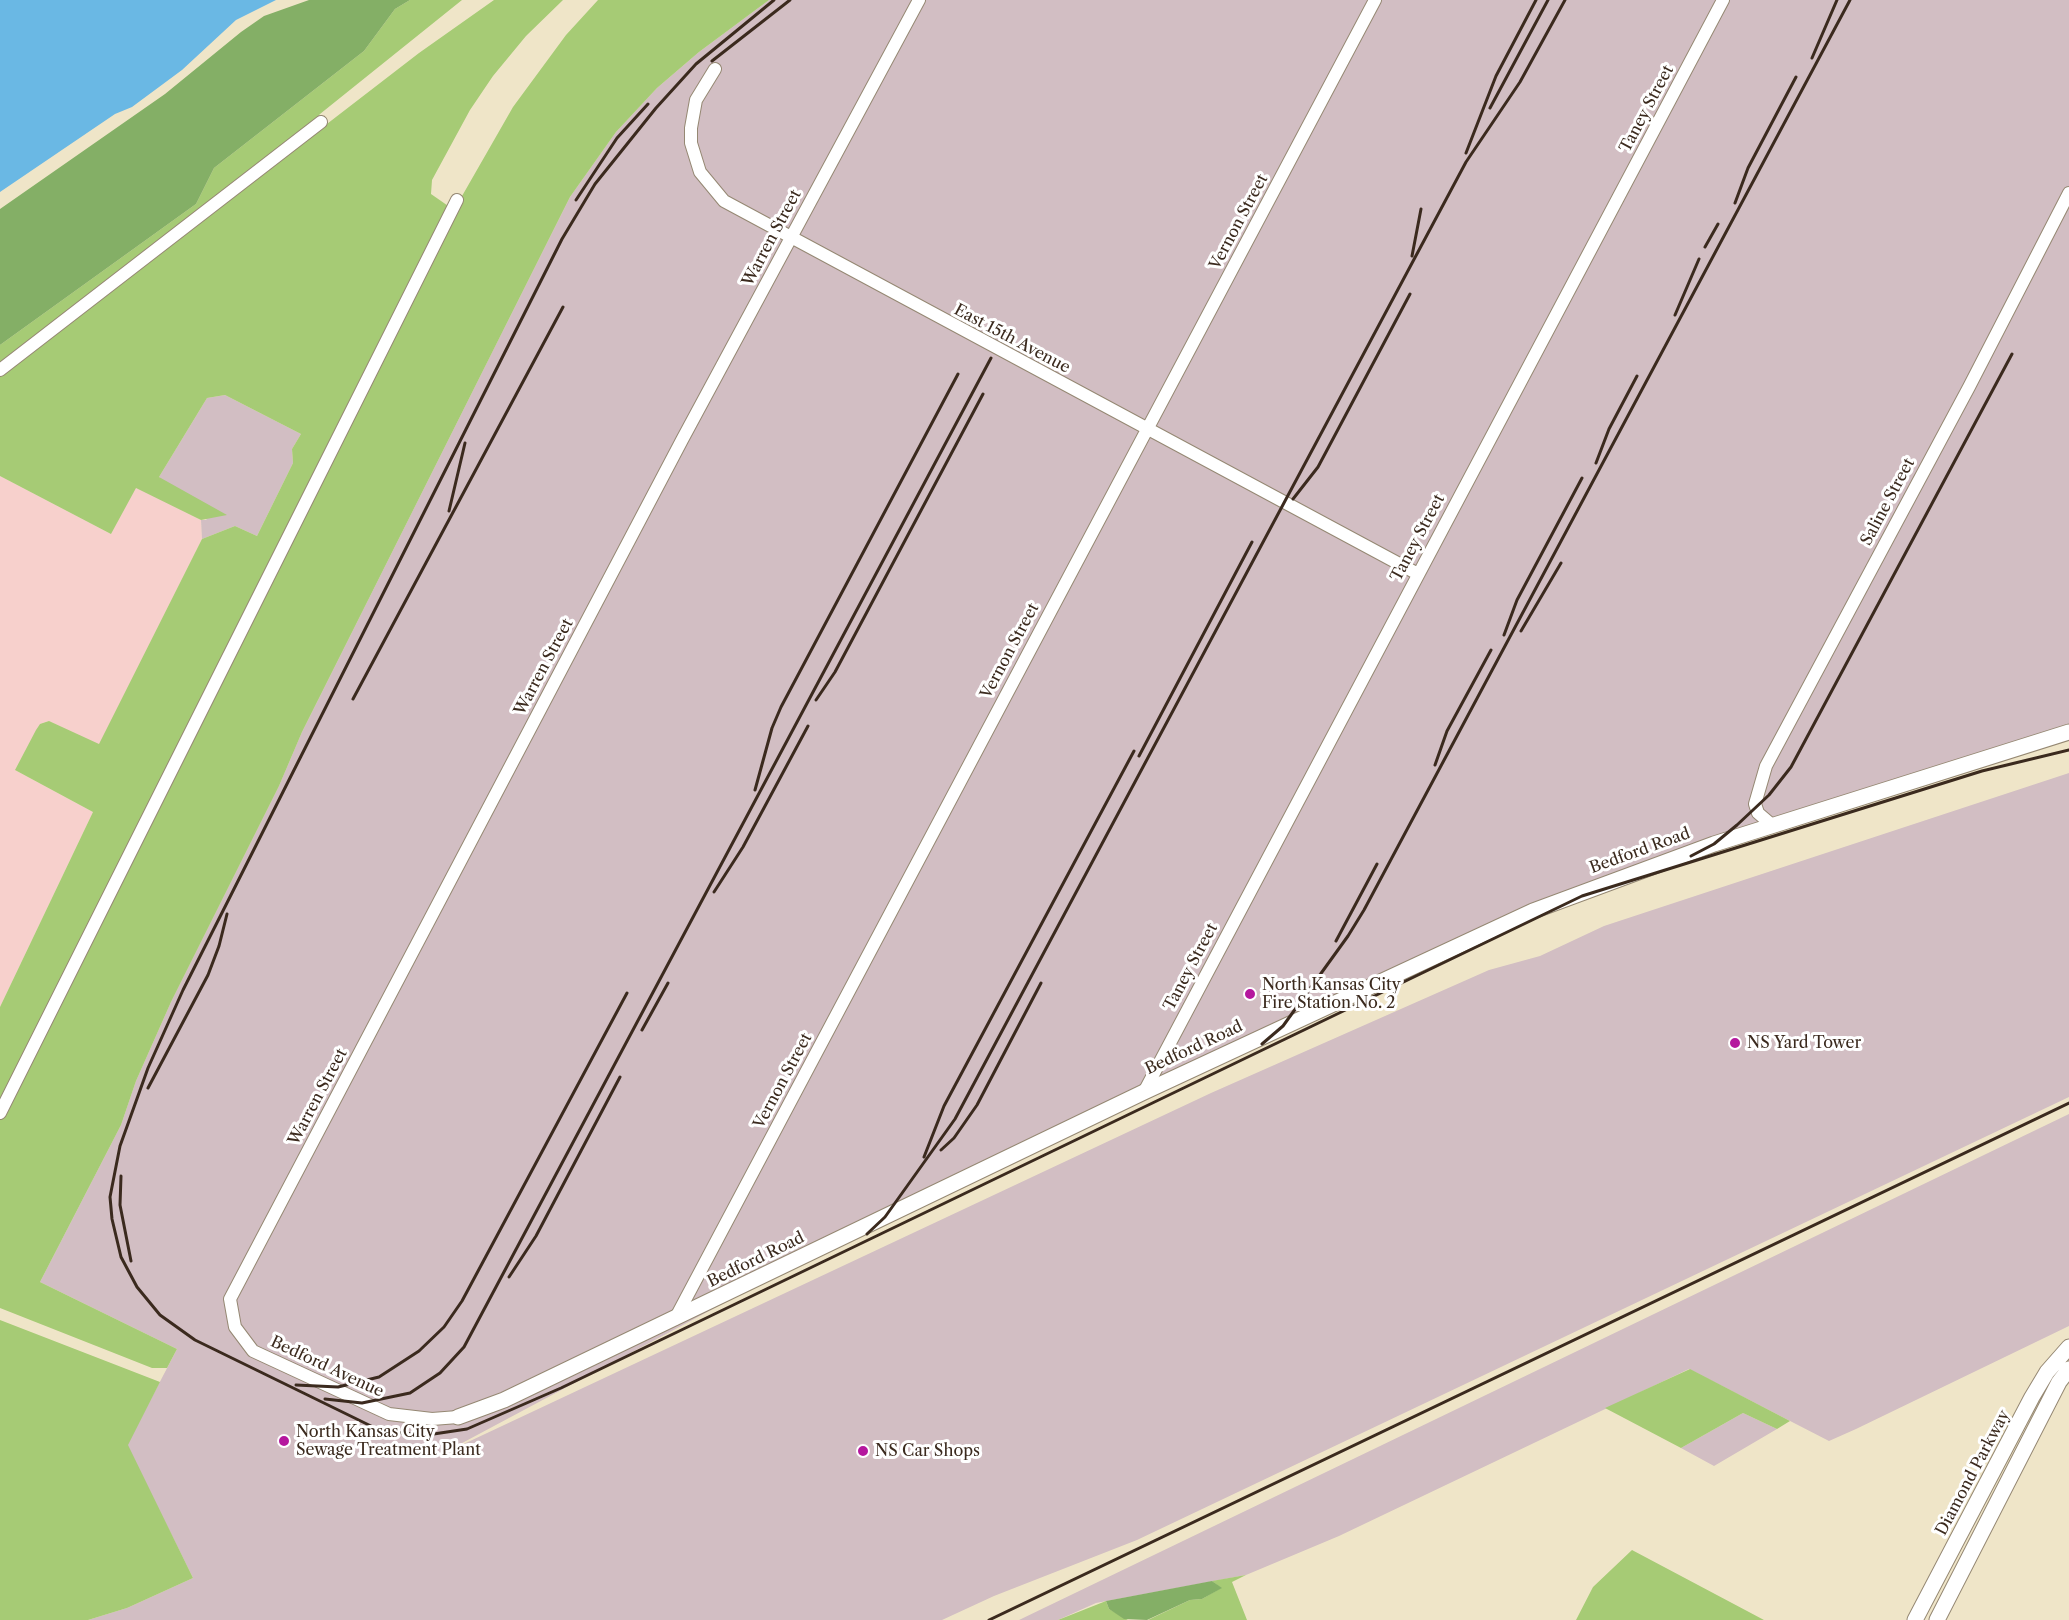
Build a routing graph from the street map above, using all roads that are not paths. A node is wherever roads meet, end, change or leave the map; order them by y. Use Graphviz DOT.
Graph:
graph roads {
  1 [pos="919,0"];
  2 [pos="1375,0"];
  3 [pos="1724,0"];
  4 [pos="715,69"];
  5 [pos="321,122"];
  6 [pos="2069,193"];
  7 [pos="457,200"];
  8 [pos="790,238"];
  9 [pos="0,370"];
  10 [pos="1147,429"];
  11 [pos="1418,574"];
  12 [pos="2069,732"];
  13 [pos="1772,825"];
  14 [pos="1144,1092"];
  15 [pos="0,1113"];
  16 [pos="675,1319"];
  17 [pos="2069,1347"];
  18 [pos="253,1351"];
  19 [pos="2069,1369"];
  20 [pos="459,1417"];
  21 [pos="1915,1620"];
  22 [pos="1937,1620"];
  1 -- 8 [label="street, Warren Street"];
  2 -- 10 [label="street, Vernon Street"];
  3 -- 11 [label="street, Taney Street"];
  4 -- 8 [label="street, East 15th Avenue"];
  5 -- 9 [label="street"];
  6 -- 13 [label="street, Saline Street"];
  7 -- 15 [label="street"];
  8 -- 10 [label="street, East 15th Avenue"];
  8 -- 18 [label="street, Warren Street"];
  10 -- 11 [label="street, East 15th Avenue"];
  10 -- 16 [label="street, Vernon Street"];
  11 -- 14 [label="street, Taney Street"];
  12 -- 13 [label="street, Bedford Road"];
  13 -- 14 [label="street, Bedford Road"];
  14 -- 16 [label="street, Bedford Road"];
  16 -- 20 [label="street, Bedford Road"];
  17 -- 21 [label="street, Diamond Parkway"];
  18 -- 20 [label="street, Bedford Avenue"];
  19 -- 22 [label="street"];
}
